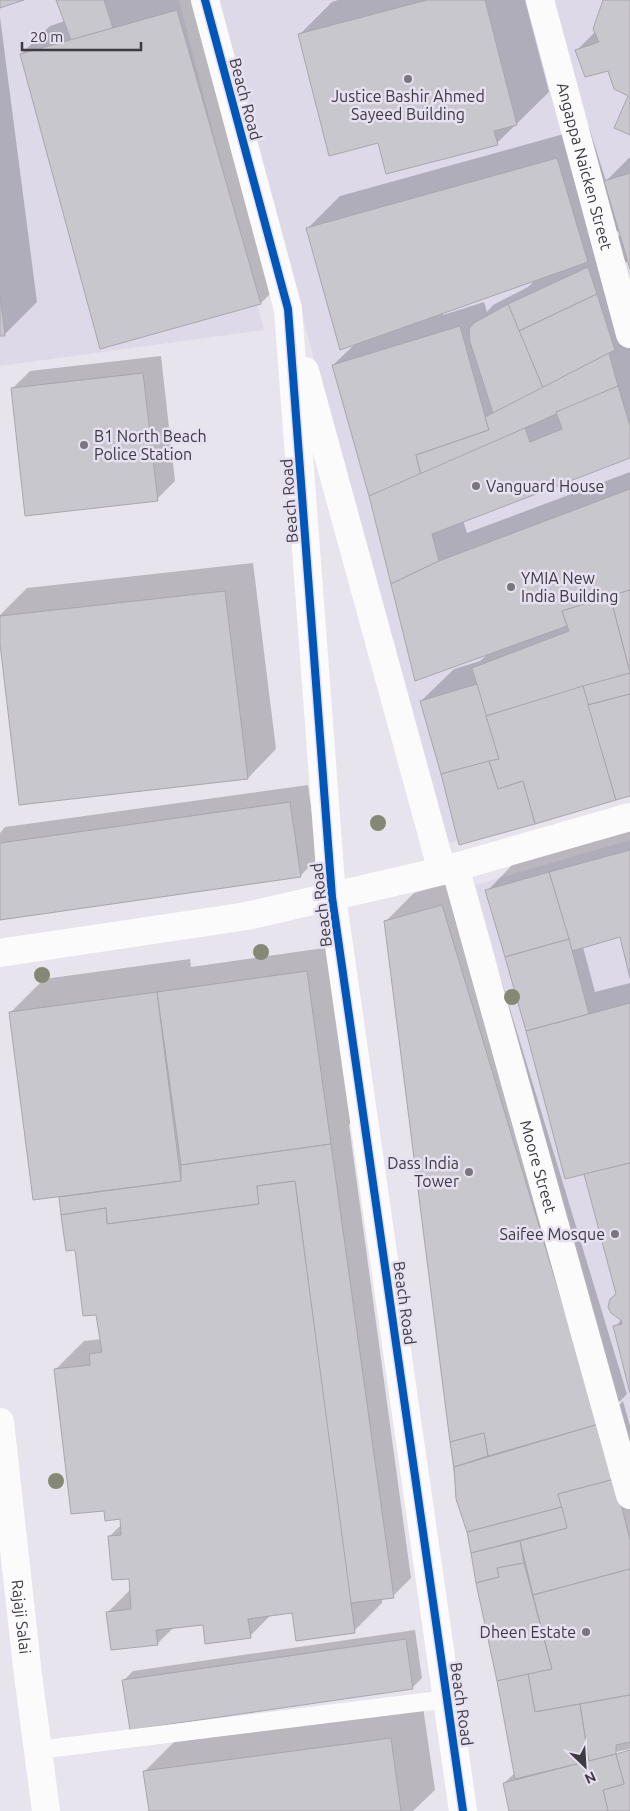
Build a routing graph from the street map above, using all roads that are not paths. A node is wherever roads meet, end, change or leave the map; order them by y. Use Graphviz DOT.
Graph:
graph roads {
  1 [pos="205,0"];
  2 [pos="540,0"];
  3 [pos="288,309"];
  4 [pos="630,334"];
  5 [pos="630,817"];
  6 [pos="448,869"];
  7 [pos="332,897"];
  8 [pos="0,953"];
  9 [pos="0,1422"];
  10 [pos="630,1495"];
  11 [pos="448,1699"];
  12 [pos="38,1750"];
  13 [pos="46,1811"];
  14 [pos="463,1811"];
  1 -- 3 [label="street, Beach Road"];
  2 -- 4 [label="street, Angappa Naicken Street"];
  3 -- 6 [label="street, Moore Street"];
  3 -- 7 [label="street, Beach Road"];
  5 -- 6 [label="street"];
  6 -- 7 [label="street"];
  6 -- 10 [label="street, Moore Street"];
  7 -- 8 [label="street"];
  7 -- 11 [label="street, Beach Road"];
  9 -- 12 [label="street, Rajaji Salai"];
  11 -- 12 [label="lane"];
  11 -- 14 [label="street, Beach Road"];
  12 -- 13 [label="street, Rajaji Salai"];
}
